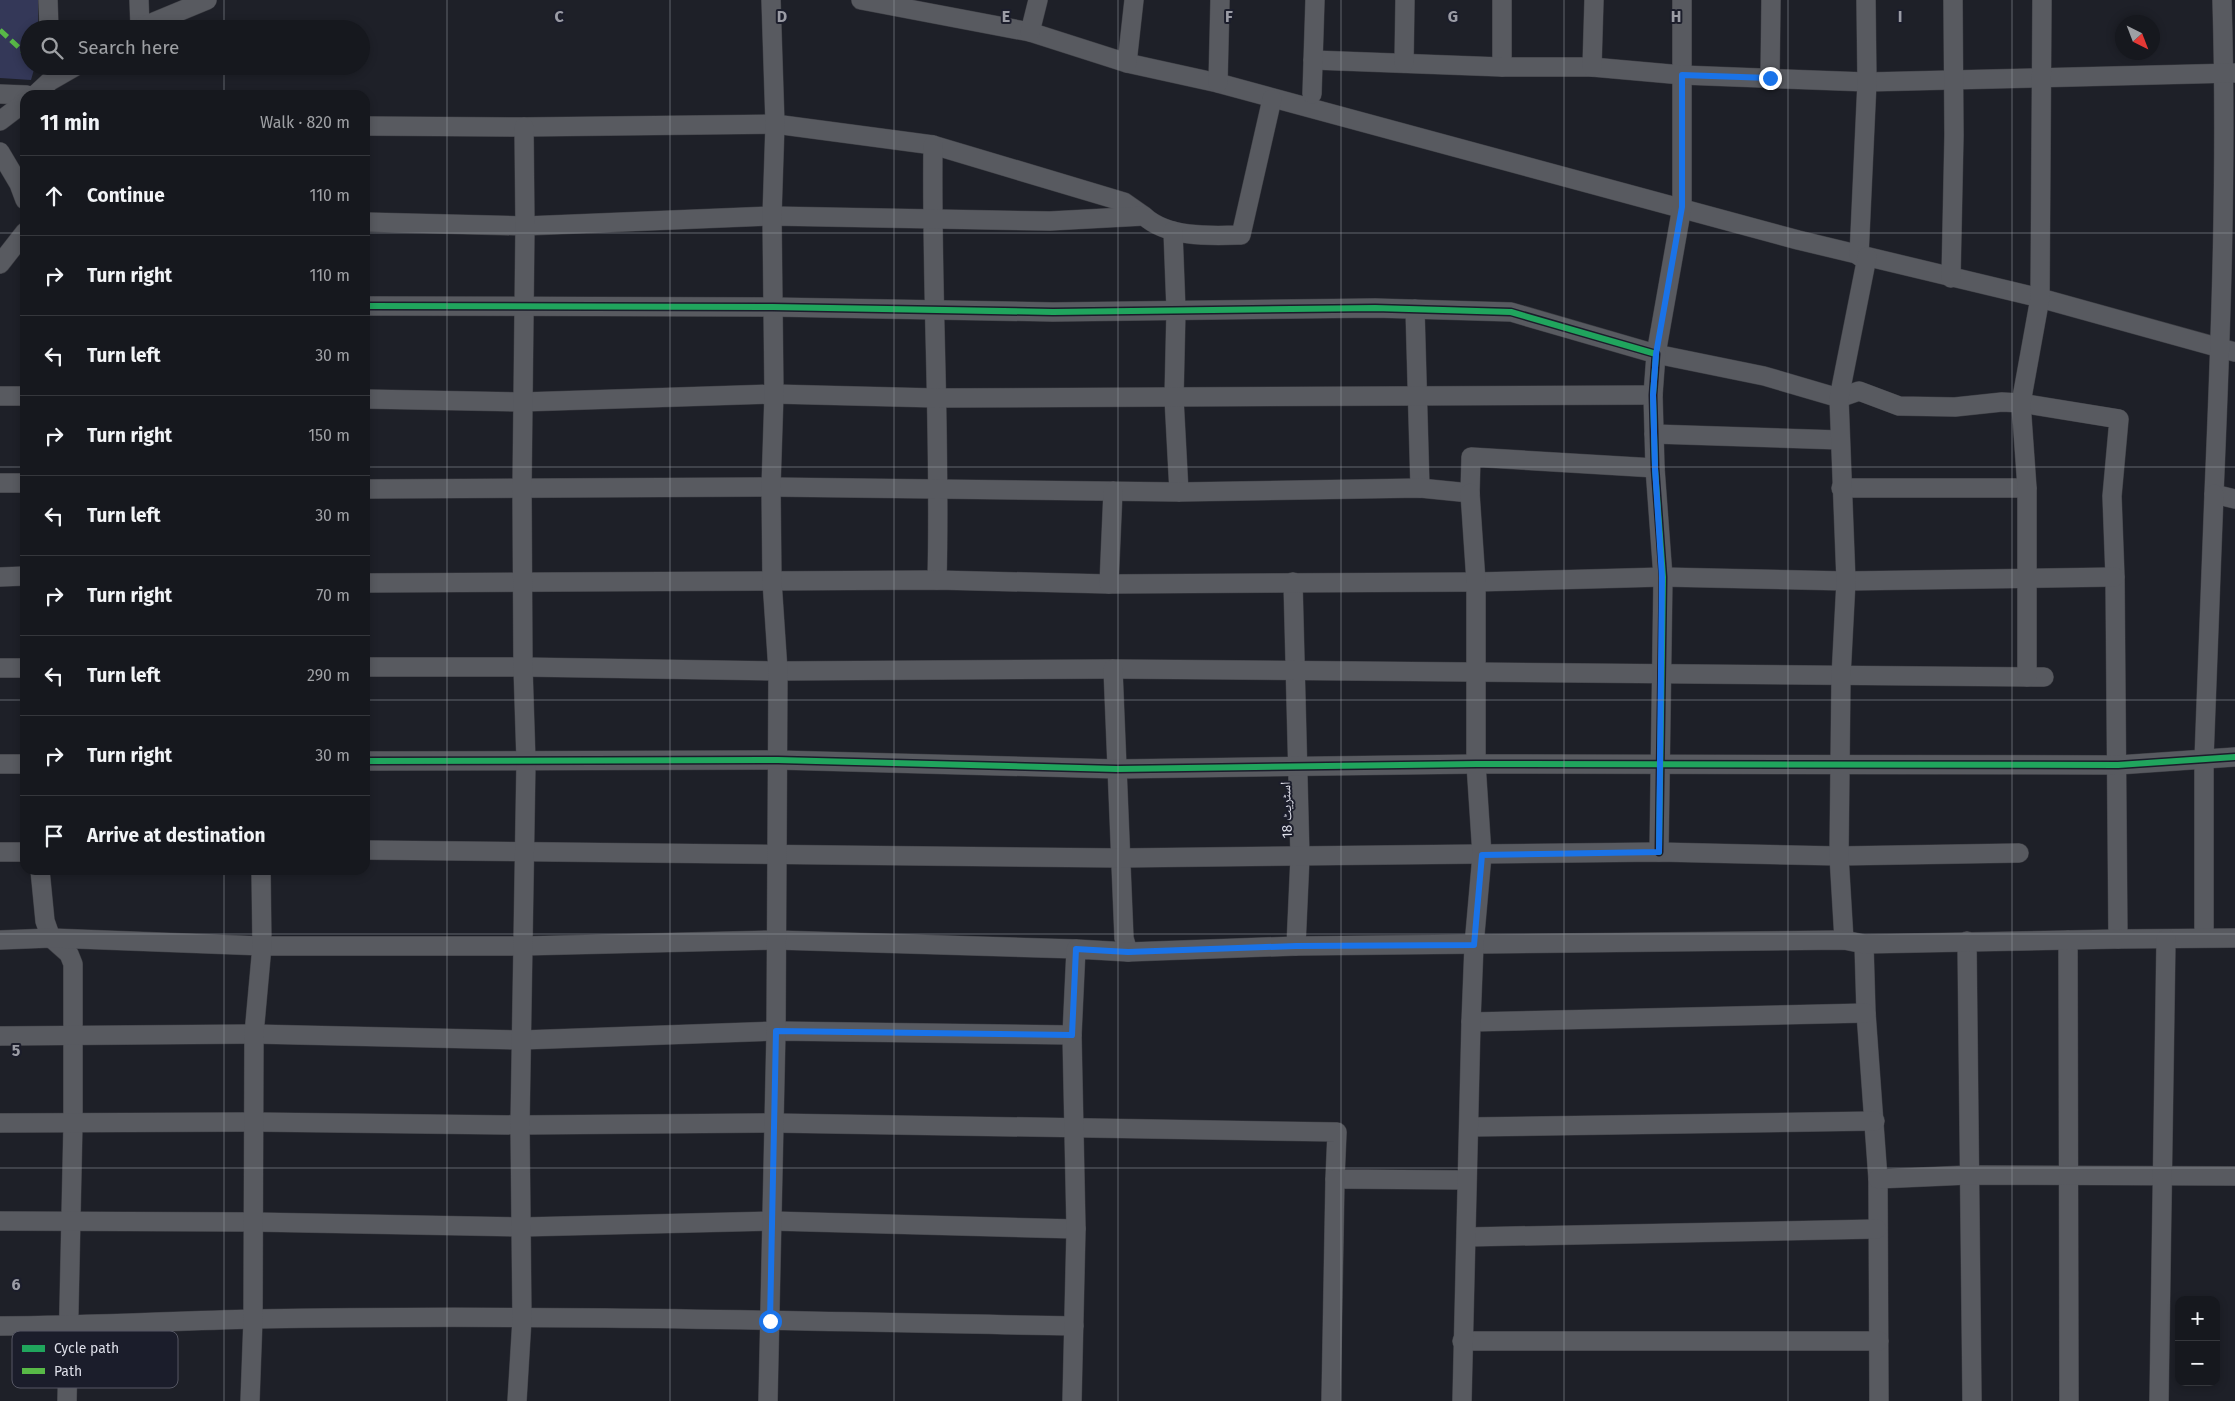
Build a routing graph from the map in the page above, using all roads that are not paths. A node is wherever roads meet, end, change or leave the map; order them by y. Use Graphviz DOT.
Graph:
graph roads {
  1 [pos="48,0"];
  2 [pos="139,0"];
  3 [pos="207,0"];
  4 [pos="771,0"];
  5 [pos="861,0"];
  6 [pos="1038,0"];
  7 [pos="1134,0"];
  8 [pos="1220,0"];
  9 [pos="1315,0"];
  10 [pos="1405,0"];
  11 [pos="1502,0"];
  12 [pos="1594,0"];
  13 [pos="1682,0"];
  14 [pos="1771,0"];
  15 [pos="1866,0"];
  16 [pos="1953,0"];
  17 [pos="2042,0"];
  18 [pos="2222,0"];
  19 [pos="939,7"];
  20 [pos="49,20"];
  21 [pos="139,20"];
  22 [pos="158,20"];
  23 [pos="1030,32"];
  24 [pos="1313,60"];
  25 [pos="1127,63"];
  26 [pos="1404,63"];
  27 [pos="1502,67"];
  28 [pos="1592,67"];
  29 [pos="2230,73"];
  30 [pos="49,75"];
  31 [pos="1682,75"];
  32 [pos="1770,78"];
  33 [pos="2042,78"];
  34 [pos="1954,80"];
  35 [pos="1218,82"];
  36 [pos="1867,82"];
  37 [pos="39,90"];
  38 [pos="0,94"];
  39 [pos="1312,94"];
  40 [pos="20,95"];
  41 [pos="1272,99"];
  42 [pos="20,106"];
  43 [pos="0,121"];
  44 [pos="775,124"];
  45 [pos="370,126"];
  46 [pos="524,128"];
  47 [pos="933,144"];
  48 [pos="0,152"];
  49 [pos="2229,169"];
  50 [pos="20,187"];
  51 [pos="1682,207"];
  52 [pos="772,216"];
  53 [pos="1144,216"];
  54 [pos="932,220"];
  55 [pos="370,222"];
  56 [pos="525,226"];
  57 [pos="1173,230"];
  58 [pos="20,238"];
  59 [pos="1863,256"];
  60 [pos="0,264"];
  61 [pos="1951,278"];
  62 [pos="2040,298"];
  63 [pos="370,306"];
  64 [pos="524,306"];
  65 [pos="773,306"];
  66 [pos="935,309"];
  67 [pos="1415,309"];
  68 [pos="1176,310"];
  69 [pos="2228,350"];
  70 [pos="1656,354"];
  71 [pos="774,394"];
  72 [pos="1653,395"];
  73 [pos="0,396"];
  74 [pos="20,396"];
  75 [pos="1416,396"];
  76 [pos="936,398"];
  77 [pos="1174,398"];
  78 [pos="1839,398"];
  79 [pos="370,399"];
  80 [pos="522,402"];
  81 [pos="2021,403"];
  82 [pos="1654,434"];
  83 [pos="1840,440"];
  84 [pos="1655,468"];
  85 [pos="0,483"];
  86 [pos="20,483"];
  87 [pos="771,487"];
  88 [pos="1420,488"];
  89 [pos="1841,488"];
  90 [pos="2027,488"];
  91 [pos="370,489"];
  92 [pos="522,489"];
  93 [pos="939,489"];
  94 [pos="1114,491"];
  95 [pos="1179,492"];
  96 [pos="1470,493"];
  97 [pos="2214,494"];
  98 [pos="2235,499"];
  99 [pos="20,576"];
  100 [pos="0,577"];
  101 [pos="1662,577"];
  102 [pos="2115,577"];
  103 [pos="2028,579"];
  104 [pos="772,580"];
  105 [pos="938,580"];
  106 [pos="522,581"];
  107 [pos="1846,581"];
  108 [pos="1294,582"];
  109 [pos="1476,582"];
  110 [pos="370,583"];
  111 [pos="1109,584"];
  112 [pos="523,666"];
  113 [pos="370,667"];
  114 [pos="0,668"];
  115 [pos="20,668"];
  116 [pos="1113,670"];
  117 [pos="1294,671"];
  118 [pos="778,672"];
  119 [pos="1477,673"];
  120 [pos="1660,674"];
  121 [pos="1841,677"];
  122 [pos="2235,757"];
  123 [pos="2204,759"];
  124 [pos="778,760"];
  125 [pos="370,761"];
  126 [pos="526,761"];
  127 [pos="1840,763"];
  128 [pos="0,764"];
  129 [pos="20,764"];
  130 [pos="1476,764"];
  131 [pos="1661,764"];
  132 [pos="2118,765"];
  133 [pos="1297,768"];
  134 [pos="1118,769"];
  135 [pos="370,850"];
  136 [pos="0,852"];
  137 [pos="20,852"];
  138 [pos="525,852"];
  139 [pos="1659,852"];
  140 [pos="2019,853"];
  141 [pos="776,854"];
  142 [pos="1482,855"];
  143 [pos="1839,856"];
  144 [pos="1300,857"];
  145 [pos="1120,858"];
  146 [pos="40,875"];
  147 [pos="261,875"];
  148 [pos="51,938"];
  149 [pos="2118,938"];
  150 [pos="2204,938"];
  151 [pos="2235,938"];
  152 [pos="2166,939"];
  153 [pos="0,940"];
  154 [pos="776,940"];
  155 [pos="1844,940"];
  156 [pos="2068,940"];
  157 [pos="1966,941"];
  158 [pos="1864,944"];
  159 [pos="1474,945"];
  160 [pos="262,946"];
  161 [pos="523,946"];
  162 [pos="1296,946"];
  163 [pos="1076,949"];
  164 [pos="1128,952"];
  165 [pos="1866,1013"];
  166 [pos="1471,1022"];
  167 [pos="776,1031"];
  168 [pos="254,1034"];
  169 [pos="74,1035"];
  170 [pos="1072,1035"];
  171 [pos="0,1036"];
  172 [pos="522,1040"];
  173 [pos="254,1122"];
  174 [pos="774,1122"];
  175 [pos="1875,1122"];
  176 [pos="0,1123"];
  177 [pos="73,1123"];
  178 [pos="520,1125"];
  179 [pos="1076,1127"];
  180 [pos="1469,1127"];
  181 [pos="2069,1174"];
  182 [pos="1969,1175"];
  183 [pos="2162,1175"];
  184 [pos="2235,1176"];
  185 [pos="1335,1179"];
  186 [pos="1878,1179"];
  187 [pos="1466,1180"];
  188 [pos="71,1220"];
  189 [pos="0,1221"];
  190 [pos="772,1221"];
  191 [pos="252,1222"];
  192 [pos="522,1227"];
  193 [pos="1076,1229"];
  194 [pos="1877,1229"];
  195 [pos="1467,1237"];
  196 [pos="253,1319"];
  197 [pos="522,1319"];
  198 [pos="770,1321"];
  199 [pos="0,1326"];
  200 [pos="68,1326"];
  201 [pos="1074,1326"];
  202 [pos="68,1331"];
  203 [pos="1462,1341"];
  204 [pos="1879,1341"];
  205 [pos="67,1388"];
  206 [pos="67,1401"];
  207 [pos="250,1401"];
  208 [pos="517,1401"];
  209 [pos="768,1401"];
  210 [pos="1072,1401"];
  211 [pos="1331,1401"];
  212 [pos="1462,1401"];
  213 [pos="1879,1401"];
  214 [pos="1972,1401"];
  215 [pos="2069,1401"];
  216 [pos="2159,1401"];
  1 -- 20 [label="street"];
  2 -- 21 [label="street"];
  3 -- 22 [label="street"];
  4 -- 44 [label="street"];
  5 -- 19 [label="street"];
  6 -- 23 [label="street"];
  7 -- 25 [label="street"];
  8 -- 35 [label="street"];
  9 -- 24 [label="street"];
  10 -- 26 [label="street"];
  11 -- 27 [label="street"];
  12 -- 28 [label="street"];
  13 -- 31 [label="street"];
  14 -- 32 [label="street"];
  15 -- 36 [label="street"];
  16 -- 34 [label="street"];
  17 -- 33 [label="street"];
  18 -- 29 [label="street"];
  19 -- 23 [label="street"];
  23 -- 25 [label="street"];
  24 -- 26 [label="street"];
  24 -- 39 [label="street"];
  25 -- 35 [label="street"];
  26 -- 27 [label="street"];
  27 -- 28 [label="street"];
  28 -- 31 [label="street"];
  29 -- 33 [label="street"];
  29 -- 49 [label="street"];
  30 -- 37 [label="street"];
  31 -- 32 [label="street"];
  31 -- 51 [label="street"];
  32 -- 36 [label="street"];
  33 -- 34 [label="street"];
  33 -- 62 [label="street"];
  34 -- 36 [label="street"];
  34 -- 61 [label="street"];
  35 -- 41 [label="street"];
  36 -- 59 [label="street"];
  38 -- 40 [label="street"];
  41 -- 51 [label="street"];
  41 -- 57 [label="street"];
  42 -- 43 [label="street"];
  44 -- 46 [label="street"];
  44 -- 47 [label="street"];
  44 -- 52 [label="street"];
  45 -- 46 [label="street"];
  46 -- 56 [label="street"];
  47 -- 53 [label="street"];
  47 -- 54 [label="street"];
  48 -- 50 [label="street"];
  49 -- 69 [label="street"];
  51 -- 59 [label="street"];
  51 -- 70 [label="street"];
  52 -- 54 [label="street"];
  52 -- 56 [label="street"];
  52 -- 65 [label="street"];
  53 -- 54 [label="street"];
  53 -- 57 [label="street"];
  54 -- 66 [label="street"];
  55 -- 56 [label="street"];
  56 -- 64 [label="street"];
  57 -- 68 [label="street"];
  58 -- 60 [label="street"];
  59 -- 61 [label="street"];
  59 -- 78 [label="street"];
  61 -- 62 [label="street"];
  62 -- 69 [label="street"];
  62 -- 81 [label="street"];
  63 -- 64 [label="street"];
  64 -- 65 [label="street"];
  64 -- 80 [label="street"];
  65 -- 66 [label="street"];
  65 -- 71 [label="street"];
  66 -- 68 [label="street"];
  66 -- 76 [label="street"];
  67 -- 68 [label="street"];
  67 -- 70 [label="street"];
  67 -- 75 [label="street"];
  68 -- 77 [label="street"];
  69 -- 97 [label="street"];
  70 -- 72 [label="street"];
  70 -- 78 [label="street"];
  71 -- 76 [label="street"];
  71 -- 80 [label="street"];
  71 -- 87 [label="street"];
  72 -- 75 [label="street"];
  72 -- 82 [label="street"];
  73 -- 74 [label="street"];
  75 -- 77 [label="street"];
  75 -- 88 [label="street"];
  76 -- 77 [label="street"];
  76 -- 93 [label="street"];
  77 -- 95 [label="street"];
  78 -- 81 [label="street"];
  78 -- 83 [label="street"];
  79 -- 80 [label="street"];
  80 -- 92 [label="street"];
  81 -- 90 [label="street"];
  81 -- 102 [label="street"];
  82 -- 83 [label="street"];
  82 -- 84 [label="street"];
  83 -- 89 [label="street"];
  84 -- 96 [label="street"];
  84 -- 101 [label="street"];
  85 -- 86 [label="street"];
  87 -- 92 [label="street"];
  87 -- 93 [label="street"];
  87 -- 104 [label="street"];
  88 -- 95 [label="street"];
  88 -- 96 [label="street"];
  89 -- 90 [label="street"];
  89 -- 107 [label="street"];
  90 -- 103 [label="street"];
  91 -- 92 [label="street"];
  92 -- 106 [label="street"];
  93 -- 94 [label="street"];
  93 -- 105 [label="street"];
  94 -- 95 [label="street"];
  94 -- 111 [label="street"];
  96 -- 109 [label="street"];
  97 -- 98 [label="street"];
  97 -- 123 [label="street"];
  99 -- 100 [label="street"];
  101 -- 107 [label="street"];
  101 -- 109 [label="street"];
  101 -- 120 [label="street"];
  102 -- 103 [label="street"];
  102 -- 132 [label="street"];
  103 -- 107 [label="street"];
  103 -- 121 [label="street"];
  104 -- 105 [label="street"];
  104 -- 106 [label="street"];
  104 -- 118 [label="street"];
  105 -- 111 [label="street"];
  106 -- 110 [label="street"];
  106 -- 112 [label="street"];
  107 -- 121 [label="street"];
  108 -- 109 [label="street"];
  108 -- 111 [label="street"];
  108 -- 117 [label="street, اسٹریٹ 18"];
  109 -- 119 [label="street"];
  112 -- 113 [label="street"];
  112 -- 118 [label="street"];
  112 -- 126 [label="street"];
  114 -- 115 [label="street"];
  116 -- 117 [label="street"];
  116 -- 118 [label="street"];
  116 -- 134 [label="street"];
  117 -- 119 [label="street"];
  117 -- 133 [label="street, اسٹریٹ 18"];
  118 -- 124 [label="street"];
  119 -- 120 [label="street"];
  119 -- 130 [label="street"];
  120 -- 121 [label="street"];
  120 -- 131 [label="street"];
  121 -- 127 [label="street"];
  122 -- 123 [label="street"];
  123 -- 132 [label="street"];
  123 -- 150 [label="street"];
  124 -- 126 [label="street"];
  124 -- 134 [label="street"];
  124 -- 141 [label="street"];
  125 -- 126 [label="street"];
  126 -- 138 [label="street"];
  127 -- 131 [label="street"];
  127 -- 132 [label="street"];
  127 -- 143 [label="street"];
  128 -- 129 [label="street"];
  130 -- 131 [label="street"];
  130 -- 133 [label="street"];
  130 -- 142 [label="street"];
  131 -- 139 [label="street"];
  132 -- 149 [label="street"];
  133 -- 134 [label="street"];
  133 -- 144 [label="street, اسٹریٹ 18"];
  134 -- 145 [label="street"];
  135 -- 138 [label="street"];
  136 -- 137 [label="street"];
  138 -- 141 [label="street"];
  138 -- 161 [label="street"];
  139 -- 142 [label="street"];
  139 -- 143 [label="street"];
  140 -- 143 [label="street"];
  141 -- 145 [label="street"];
  141 -- 154 [label="street"];
  142 -- 144 [label="street"];
  142 -- 159 [label="street"];
  143 -- 155 [label="street"];
  144 -- 145 [label="street"];
  144 -- 162 [label="street, اسٹریٹ 18"];
  145 -- 164 [label="street"];
  146 -- 148 [label="street"];
  147 -- 160 [label="street"];
  148 -- 153 [label="street"];
  148 -- 160 [label="street"];
  148 -- 169 [label="street"];
  149 -- 152 [label="street"];
  149 -- 156 [label="street"];
  150 -- 151 [label="street"];
  150 -- 152 [label="street"];
  152 -- 183 [label="street"];
  154 -- 161 [label="street"];
  154 -- 163 [label="street"];
  154 -- 167 [label="street"];
  155 -- 158 [label="street"];
  155 -- 159 [label="street"];
  156 -- 157 [label="street"];
  156 -- 181 [label="street"];
  157 -- 158 [label="street"];
  157 -- 182 [label="street"];
  158 -- 165 [label="street"];
  159 -- 162 [label="street"];
  159 -- 166 [label="street"];
  160 -- 161 [label="street"];
  160 -- 168 [label="street"];
  161 -- 172 [label="street"];
  162 -- 164 [label="street"];
  163 -- 164 [label="street"];
  163 -- 170 [label="street"];
  165 -- 166 [label="street"];
  165 -- 175 [label="street"];
  166 -- 180 [label="street"];
  167 -- 170 [label="street"];
  167 -- 172 [label="street"];
  167 -- 174 [label="street"];
  168 -- 169 [label="street"];
  168 -- 172 [label="street"];
  168 -- 173 [label="street"];
  169 -- 171 [label="street"];
  169 -- 177 [label="street"];
  170 -- 179 [label="street"];
  172 -- 178 [label="street"];
  173 -- 177 [label="street"];
  173 -- 178 [label="street"];
  173 -- 191 [label="street"];
  174 -- 178 [label="street"];
  174 -- 179 [label="street"];
  174 -- 190 [label="street"];
  175 -- 180 [label="street"];
  175 -- 186 [label="street"];
  176 -- 177 [label="street"];
  177 -- 188 [label="street"];
  178 -- 192 [label="street"];
  179 -- 185 [label="street"];
  179 -- 193 [label="street"];
  180 -- 187 [label="street"];
  181 -- 182 [label="street"];
  181 -- 183 [label="street"];
  181 -- 215 [label="street"];
  182 -- 186 [label="street"];
  182 -- 214 [label="street"];
  183 -- 184 [label="street"];
  183 -- 216 [label="street"];
  185 -- 187 [label="street"];
  185 -- 211 [label="street"];
  186 -- 194 [label="street"];
  187 -- 195 [label="street"];
  188 -- 189 [label="street"];
  188 -- 191 [label="street"];
  188 -- 200 [label="street"];
  190 -- 192 [label="street"];
  190 -- 193 [label="street"];
  190 -- 198 [label="street"];
  191 -- 192 [label="street"];
  191 -- 196 [label="street"];
  192 -- 197 [label="street"];
  193 -- 201 [label="street"];
  194 -- 195 [label="street"];
  194 -- 204 [label="street"];
  195 -- 203 [label="street"];
  196 -- 197 [label="street"];
  196 -- 200 [label="street"];
  196 -- 207 [label="street"];
  197 -- 198 [label="street"];
  197 -- 208 [label="street"];
  198 -- 201 [label="street"];
  198 -- 209 [label="street"];
  199 -- 200 [label="street"];
  200 -- 202 [label="street"];
  201 -- 210 [label="street"];
  203 -- 204 [label="street"];
  203 -- 212 [label="street"];
  204 -- 213 [label="street"];
  205 -- 206 [label="street"];
}
